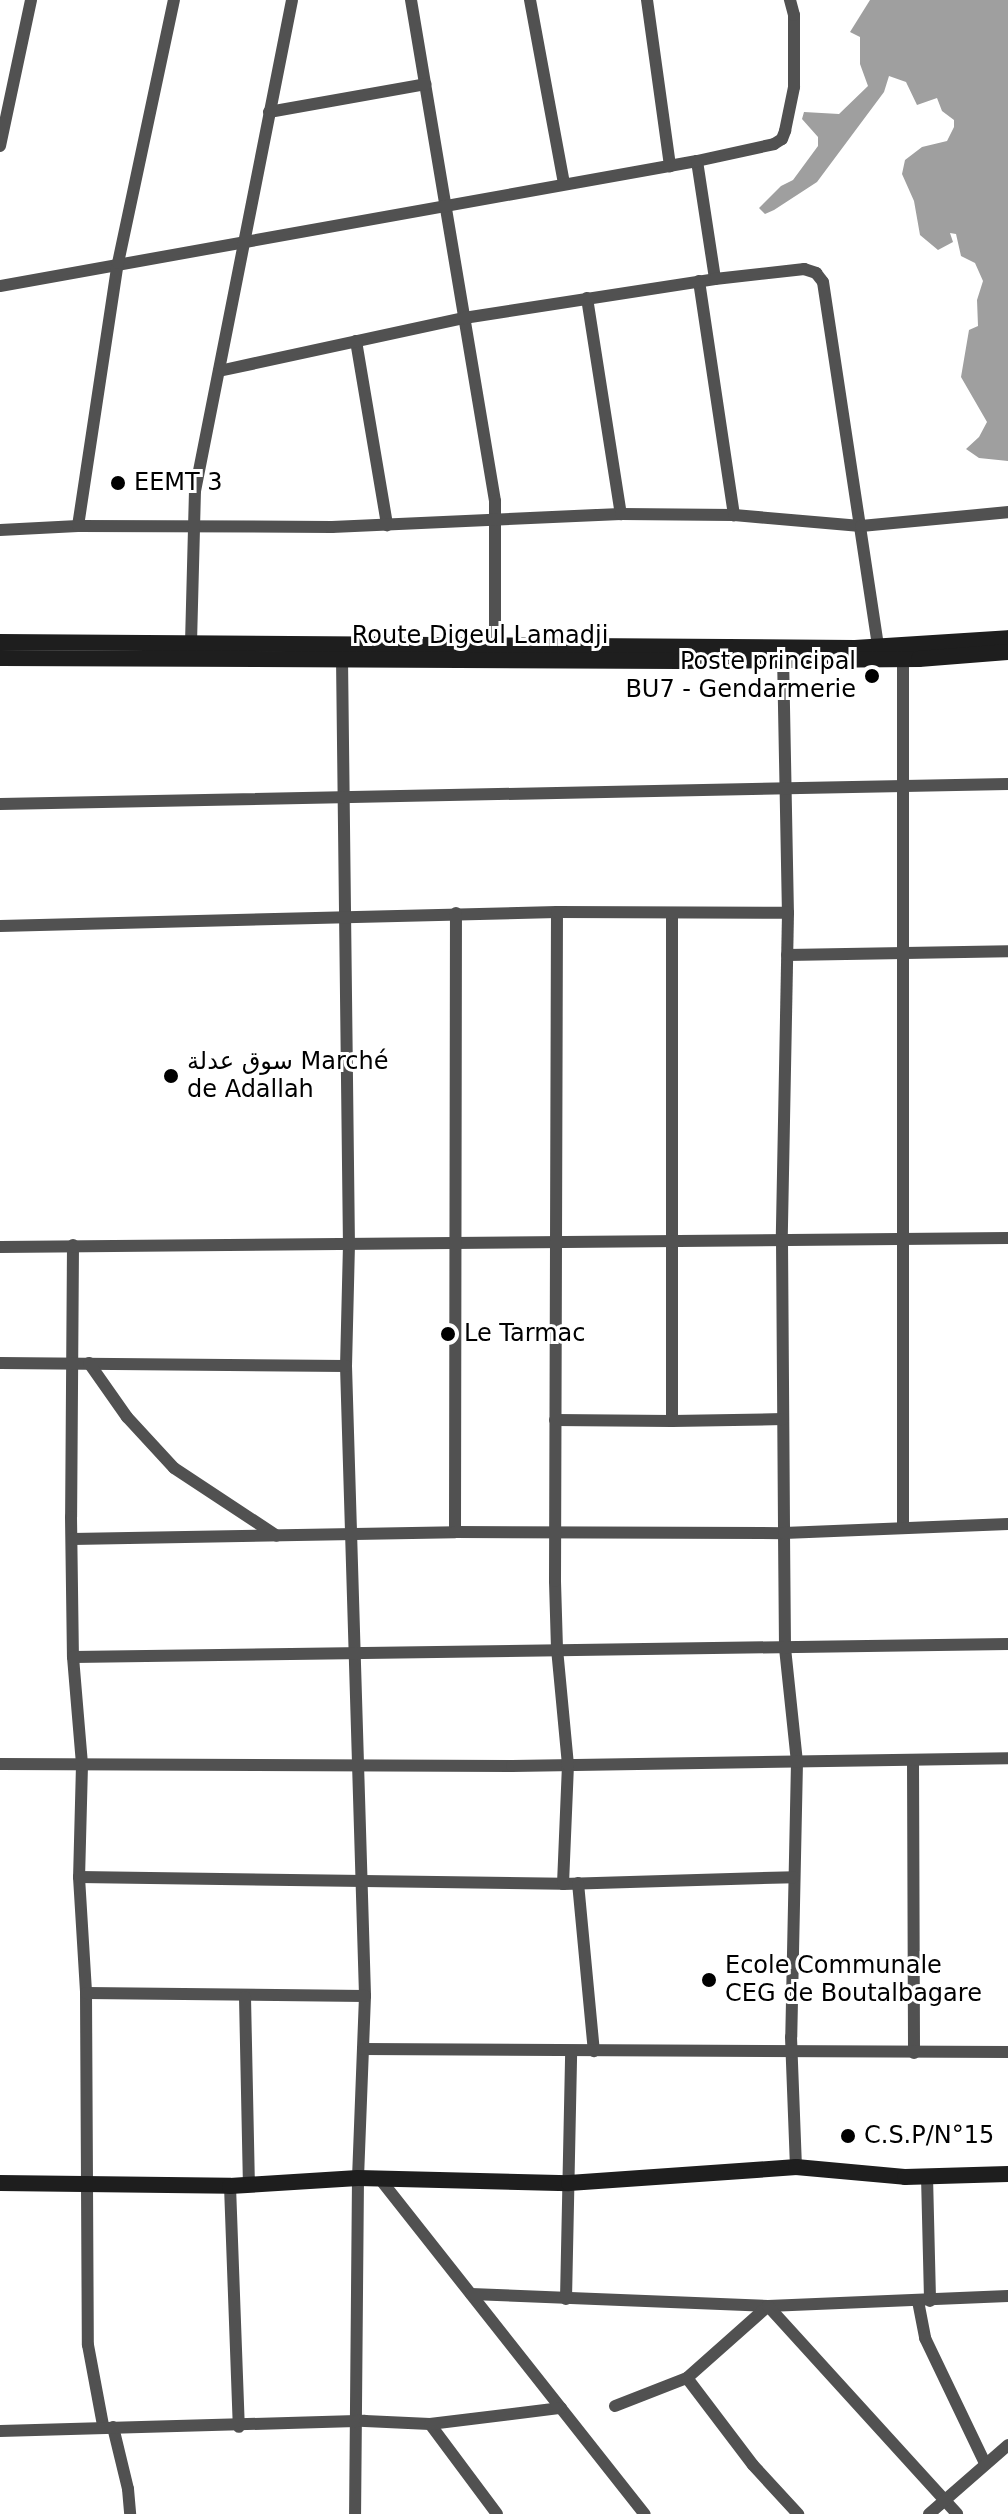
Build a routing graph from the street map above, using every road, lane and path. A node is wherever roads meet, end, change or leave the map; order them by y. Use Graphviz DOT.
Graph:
graph roads {
  1 [pos="31,0"];
  2 [pos="174,0"];
  3 [pos="292,0"];
  4 [pos="411,0"];
  5 [pos="530,0"];
  6 [pos="647,0"];
  7 [pos="790,0"];
  8 [pos="426,84"];
  9 [pos="269,112"];
  10 [pos="0,146"];
  11 [pos="697,161"];
  12 [pos="670,166"];
  13 [pos="564,183"];
  14 [pos="446,203"];
  15 [pos="243,242"];
  16 [pos="118,263"];
  17 [pos="715,279"];
  18 [pos="699,281"];
  19 [pos="0,286"];
  20 [pos="587,298"];
  21 [pos="464,318"];
  22 [pos="356,341"];
  23 [pos="219,371"];
  24 [pos="1008,512"];
  25 [pos="621,514"];
  26 [pos="734,515"];
  27 [pos="497,521"];
  28 [pos="387,525"];
  29 [pos="78,526"];
  30 [pos="861,526"];
  31 [pos="192,529"];
  32 [pos="0,530"];
  33 [pos="1008,638"];
  34 [pos="0,642"];
  35 [pos="191,643"];
  36 [pos="878,647"];
  37 [pos="495,648"];
  38 [pos="1008,652"];
  39 [pos="783,654"];
  40 [pos="0,658"];
  41 [pos="342,658"];
  42 [pos="903,659"];
  43 [pos="1008,784"];
  44 [pos="785,786"];
  45 [pos="904,787"];
  46 [pos="346,796"];
  47 [pos="0,804"];
  48 [pos="557,912"];
  49 [pos="456,913"];
  50 [pos="672,913"];
  51 [pos="788,913"];
  52 [pos="346,920"];
  53 [pos="0,926"];
  54 [pos="1008,951"];
  55 [pos="903,953"];
  56 [pos="787,955"];
  57 [pos="1008,1238"];
  58 [pos="672,1239"];
  59 [pos="902,1239"];
  60 [pos="782,1240"];
  61 [pos="554,1242"];
  62 [pos="349,1244"];
  63 [pos="455,1244"];
  64 [pos="73,1245"];
  65 [pos="0,1247"];
  66 [pos="0,1363"];
  67 [pos="72,1363"];
  68 [pos="89,1363"];
  69 [pos="346,1366"];
  70 [pos="783,1419"];
  71 [pos="555,1420"];
  72 [pos="672,1421"];
  73 [pos="1008,1524"];
  74 [pos="903,1527"];
  75 [pos="455,1532"];
  76 [pos="784,1533"];
  77 [pos="352,1534"];
  78 [pos="556,1535"];
  79 [pos="277,1536"];
  80 [pos="72,1539"];
  81 [pos="1008,1644"];
  82 [pos="785,1648"];
  83 [pos="557,1649"];
  84 [pos="354,1653"];
  85 [pos="73,1657"];
  86 [pos="1008,1758"];
  87 [pos="913,1761"];
  88 [pos="797,1762"];
  89 [pos="0,1764"];
  90 [pos="82,1765"];
  91 [pos="568,1765"];
  92 [pos="358,1766"];
  93 [pos="79,1877"];
  94 [pos="794,1877"];
  95 [pos="362,1881"];
  96 [pos="578,1883"];
  97 [pos="563,1884"];
  98 [pos="86,1993"];
  99 [pos="365,1996"];
  100 [pos="245,1997"];
  101 [pos="363,2049"];
  102 [pos="594,2051"];
  103 [pos="571,2052"];
  104 [pos="1008,2052"];
  105 [pos="792,2053"];
  106 [pos="914,2053"];
  107 [pos="796,2167"];
  108 [pos="1008,2174"];
  109 [pos="927,2176"];
  110 [pos="358,2178"];
  111 [pos="380,2179"];
  112 [pos="0,2183"];
  113 [pos="87,2183"];
  114 [pos="569,2183"];
  115 [pos="249,2185"];
  116 [pos="230,2186"];
  117 [pos="471,2294"];
  118 [pos="1008,2296"];
  119 [pos="566,2299"];
  120 [pos="924,2301"];
  121 [pos="768,2306"];
  122 [pos="687,2378"];
  123 [pos="615,2406"];
  124 [pos="561,2408"];
  125 [pos="353,2421"];
  126 [pos="430,2424"];
  127 [pos="108,2426"];
  128 [pos="239,2427"];
  129 [pos="0,2431"];
  130 [pos="1008,2445"];
  131 [pos="985,2463"];
  132 [pos="943,2500"];
  133 [pos="130,2514"];
  134 [pos="355,2514"];
  135 [pos="497,2514"];
  136 [pos="645,2514"];
  137 [pos="798,2514"];
  138 [pos="929,2514"];
  139 [pos="957,2514"];
  1 -- 10 [label="street"];
  2 -- 16 [label="street"];
  3 -- 9 [label="street"];
  4 -- 8 [label="street"];
  5 -- 13 [label="street"];
  6 -- 12 [label="street"];
  7 -- 11 [label="street"];
  8 -- 9 [label="street"];
  8 -- 14 [label="street"];
  9 -- 15 [label="street"];
  11 -- 12 [label="street"];
  11 -- 17 [label="street"];
  12 -- 13 [label="street"];
  13 -- 14 [label="street"];
  14 -- 15 [label="street"];
  14 -- 21 [label="street"];
  15 -- 16 [label="street"];
  15 -- 23 [label="street"];
  16 -- 19 [label="street"];
  16 -- 29 [label="street"];
  17 -- 18 [label="street"];
  17 -- 30 [label="street"];
  18 -- 20 [label="street"];
  18 -- 26 [label="street"];
  20 -- 21 [label="street"];
  20 -- 25 [label="street"];
  21 -- 22 [label="street"];
  21 -- 27 [label="street"];
  22 -- 23 [label="street"];
  22 -- 28 [label="street"];
  23 -- 31 [label="street"];
  24 -- 30 [label="street"];
  25 -- 26 [label="street"];
  25 -- 27 [label="street"];
  26 -- 30 [label="street"];
  27 -- 28 [label="street"];
  27 -- 37 [label="street"];
  28 -- 31 [label="street"];
  29 -- 31 [label="street"];
  29 -- 32 [label="street"];
  30 -- 36 [label="street"];
  31 -- 35 [label="street"];
  33 -- 36 [label="main road"];
  34 -- 35 [label="main road"];
  35 -- 37 [label="main road"];
  36 -- 39 [label="main road"];
  37 -- 39 [label="main road"];
  38 -- 42 [label="main road, Route Digeul Lamadji"];
  39 -- 41 [label="main road, Route Digeul Lamadji"];
  39 -- 42 [label="main road, Route Digeul Lamadji"];
  39 -- 44 [label="street"];
  40 -- 41 [label="main road, Route Digeul Lamadji"];
  41 -- 46 [label="street"];
  42 -- 45 [label="street"];
  43 -- 45 [label="street"];
  44 -- 45 [label="street"];
  44 -- 46 [label="street"];
  44 -- 51 [label="street"];
  45 -- 55 [label="street"];
  46 -- 47 [label="street"];
  46 -- 52 [label="street"];
  48 -- 49 [label="street"];
  48 -- 50 [label="street"];
  48 -- 61 [label="street"];
  49 -- 52 [label="street"];
  49 -- 63 [label="street"];
  50 -- 51 [label="street"];
  50 -- 58 [label="street"];
  51 -- 56 [label="street"];
  52 -- 53 [label="street"];
  52 -- 62 [label="street"];
  54 -- 55 [label="street"];
  55 -- 56 [label="street"];
  55 -- 59 [label="street"];
  56 -- 60 [label="street"];
  57 -- 59 [label="street"];
  58 -- 60 [label="street"];
  58 -- 61 [label="street"];
  58 -- 72 [label="street"];
  59 -- 60 [label="street"];
  59 -- 74 [label="street"];
  60 -- 70 [label="street"];
  61 -- 63 [label="street"];
  61 -- 71 [label="street"];
  62 -- 63 [label="street"];
  62 -- 64 [label="street"];
  62 -- 69 [label="street"];
  63 -- 75 [label="street"];
  64 -- 65 [label="street"];
  64 -- 67 [label="street"];
  66 -- 67 [label="street"];
  67 -- 68 [label="street"];
  67 -- 80 [label="street"];
  68 -- 69 [label="street"];
  68 -- 79 [label="street"];
  69 -- 77 [label="street"];
  70 -- 72 [label="street"];
  70 -- 76 [label="street"];
  71 -- 72 [label="street"];
  71 -- 78 [label="street"];
  73 -- 74 [label="street"];
  74 -- 76 [label="street"];
  75 -- 77 [label="street"];
  75 -- 78 [label="street"];
  76 -- 78 [label="street"];
  76 -- 82 [label="street"];
  77 -- 79 [label="street"];
  77 -- 84 [label="street"];
  78 -- 83 [label="street"];
  79 -- 80 [label="street"];
  80 -- 85 [label="street"];
  81 -- 82 [label="street"];
  82 -- 83 [label="street"];
  82 -- 88 [label="street"];
  83 -- 84 [label="street"];
  83 -- 91 [label="street"];
  84 -- 85 [label="street"];
  84 -- 92 [label="street"];
  85 -- 90 [label="street"];
  86 -- 87 [label="street"];
  87 -- 88 [label="street"];
  87 -- 106 [label="street"];
  88 -- 91 [label="street"];
  88 -- 94 [label="street"];
  89 -- 90 [label="street"];
  90 -- 92 [label="street"];
  90 -- 93 [label="street"];
  91 -- 92 [label="street"];
  91 -- 97 [label="street"];
  92 -- 95 [label="street"];
  93 -- 95 [label="street"];
  93 -- 98 [label="street"];
  94 -- 96 [label="street"];
  94 -- 105 [label="street"];
  95 -- 97 [label="street"];
  95 -- 99 [label="street"];
  96 -- 97 [label="street"];
  96 -- 102 [label="street"];
  98 -- 100 [label="street"];
  98 -- 113 [label="street"];
  99 -- 100 [label="street"];
  99 -- 101 [label="street"];
  100 -- 115 [label="street"];
  101 -- 103 [label="street"];
  101 -- 110 [label="street"];
  102 -- 103 [label="street"];
  102 -- 105 [label="street"];
  103 -- 114 [label="street"];
  104 -- 106 [label="street"];
  105 -- 106 [label="street"];
  105 -- 107 [label="street"];
  107 -- 109 [label="main road"];
  107 -- 114 [label="main road"];
  108 -- 109 [label="main road"];
  109 -- 120 [label="street"];
  110 -- 111 [label="main road"];
  110 -- 115 [label="main road"];
  110 -- 125 [label="street"];
  111 -- 114 [label="main road"];
  111 -- 117 [label="street"];
  112 -- 113 [label="main road"];
  113 -- 116 [label="main road"];
  113 -- 127 [label="street"];
  114 -- 119 [label="street"];
  115 -- 116 [label="main road"];
  116 -- 128 [label="street"];
  117 -- 119 [label="street"];
  117 -- 124 [label="street"];
  118 -- 120 [label="street"];
  119 -- 121 [label="street"];
  120 -- 121 [label="street"];
  120 -- 131 [label="street"];
  121 -- 122 [label="street"];
  121 -- 132 [label="street"];
  122 -- 123 [label="street"];
  122 -- 137 [label="street"];
  124 -- 126 [label="street"];
  124 -- 136 [label="street"];
  125 -- 126 [label="street"];
  125 -- 128 [label="street"];
  125 -- 134 [label="street"];
  126 -- 135 [label="street"];
  127 -- 128 [label="street"];
  127 -- 129 [label="street"];
  127 -- 133 [label="street"];
  130 -- 131 [label="street"];
  131 -- 132 [label="street"];
  132 -- 138 [label="street"];
  132 -- 139 [label="street"];
}
